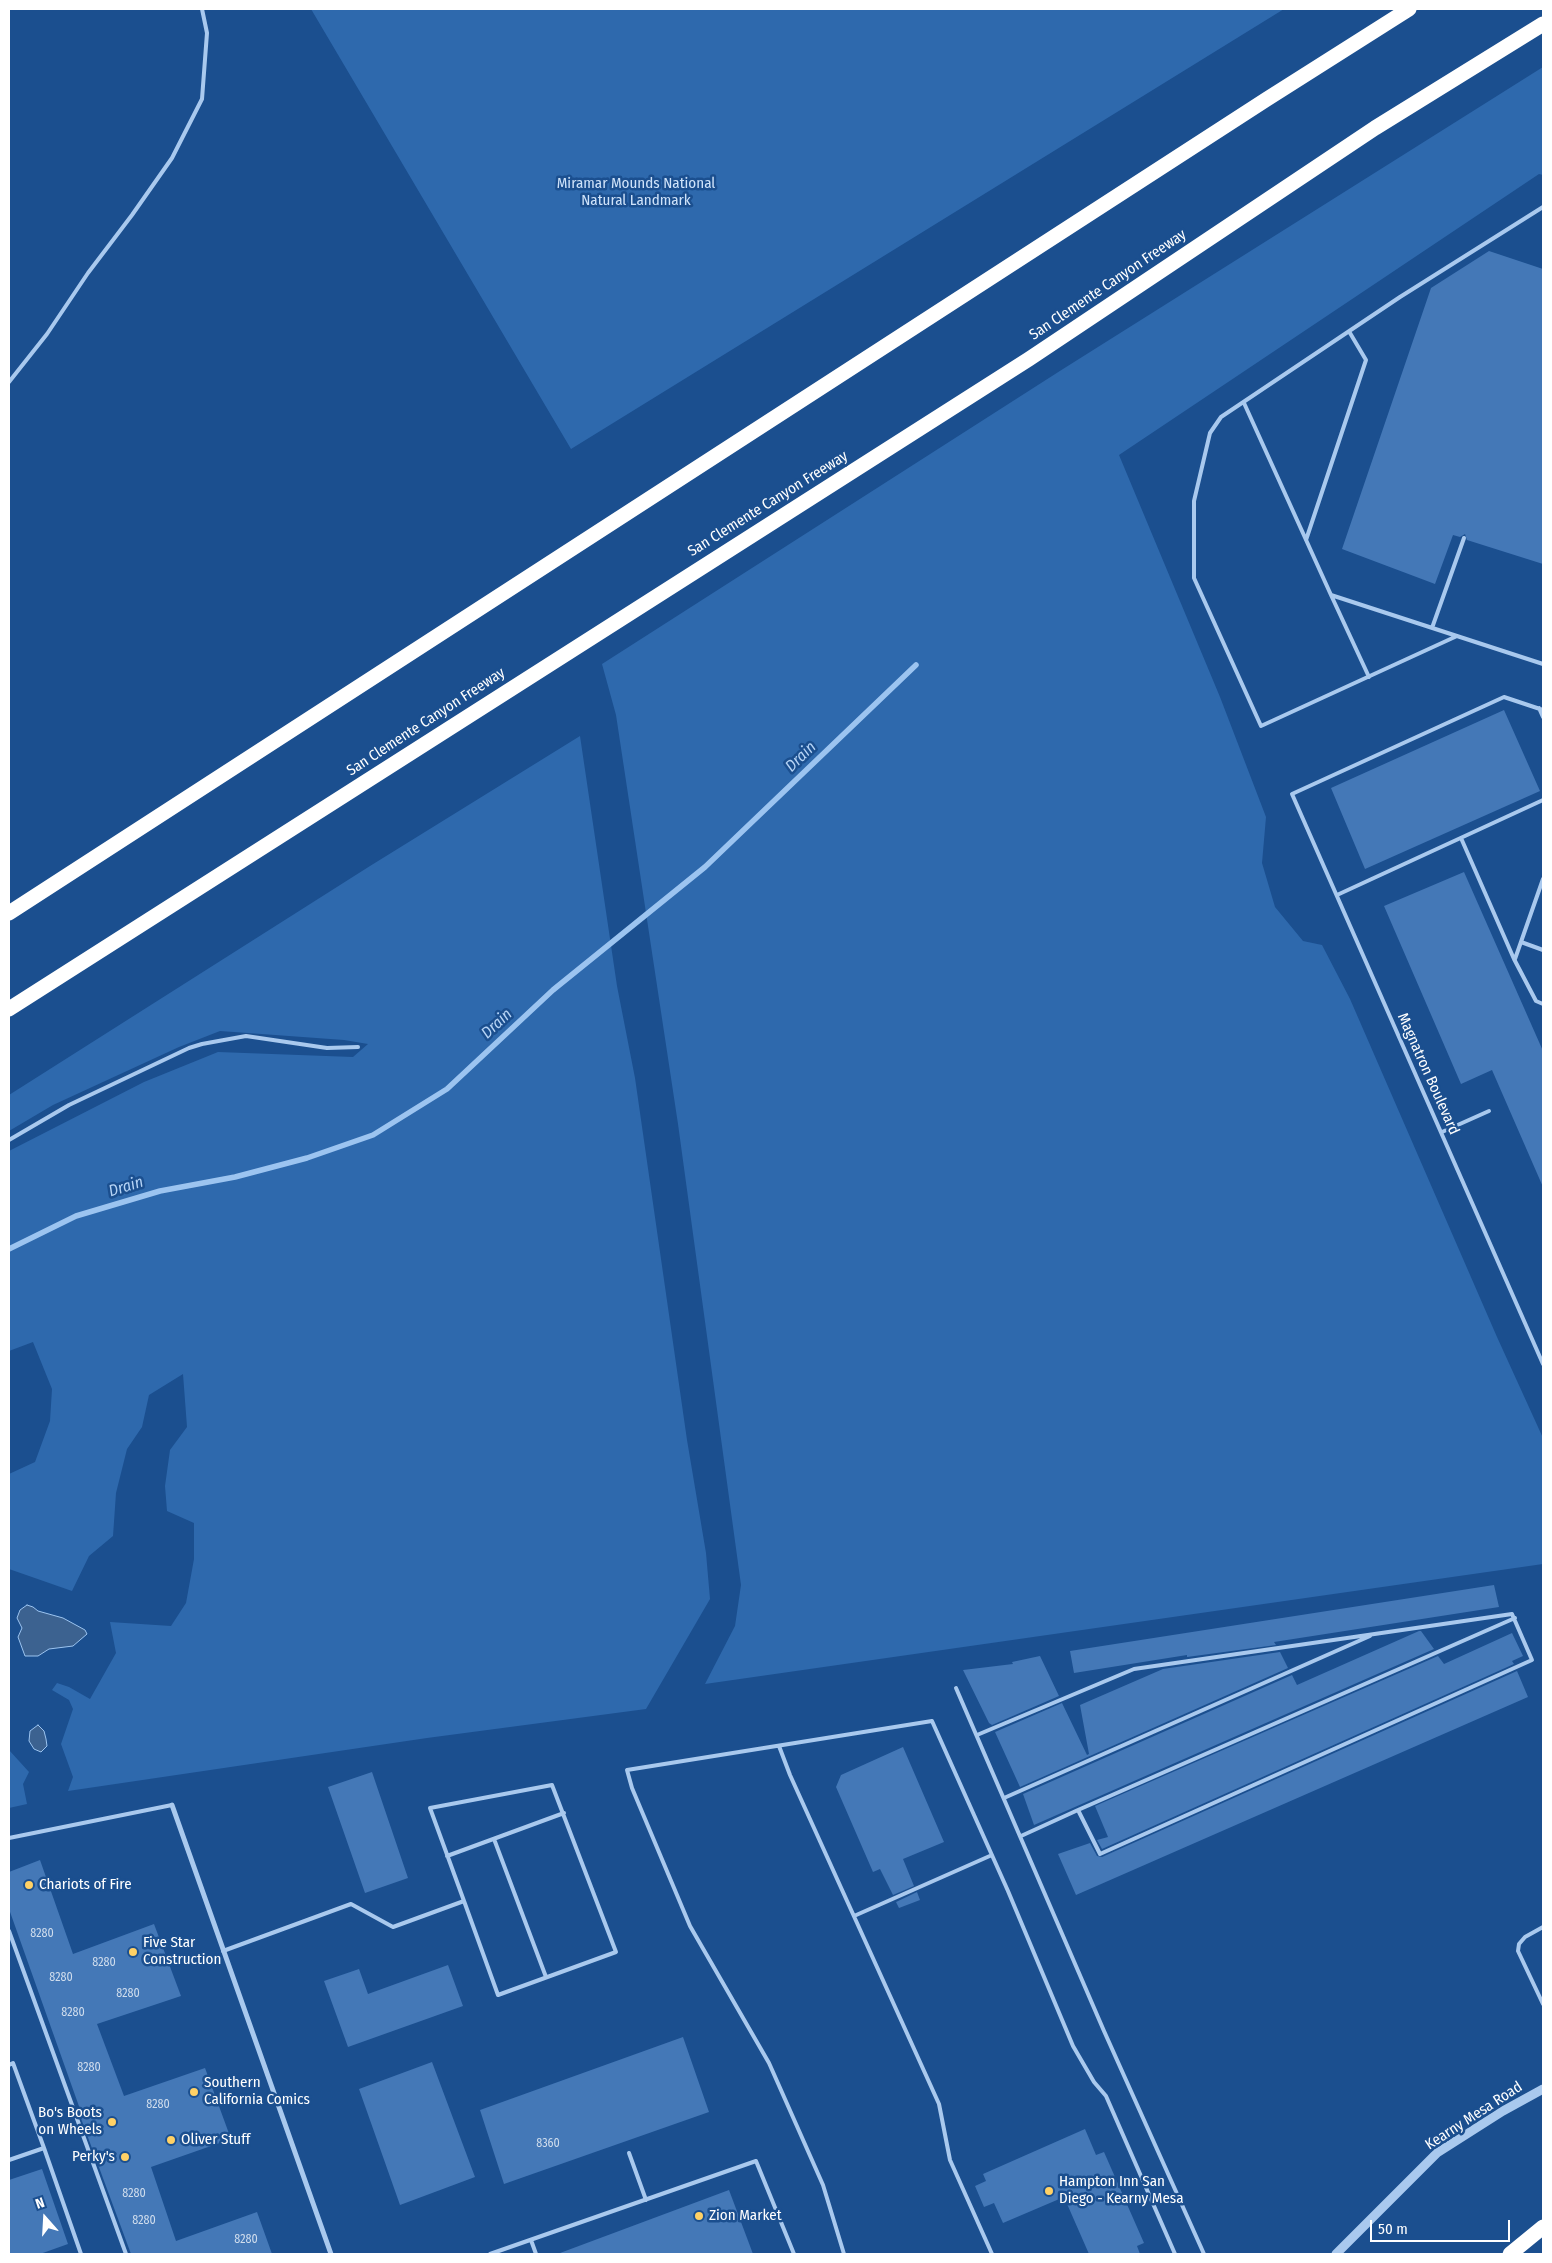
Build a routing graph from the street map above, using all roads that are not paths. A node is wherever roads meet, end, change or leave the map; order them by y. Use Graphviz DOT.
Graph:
graph roads {
  1 [pos="202,9"];
  2 [pos="1409,9"];
  3 [pos="1543,24"];
  4 [pos="1543,207"];
  5 [pos="1350,333"];
  6 [pos="9,382"];
  7 [pos="1244,403"];
  8 [pos="1464,538"];
  9 [pos="1306,540"];
  10 [pos="1331,595"];
  11 [pos="1432,628"];
  12 [pos="1457,636"];
  13 [pos="1543,664"];
  14 [pos="1369,677"];
  15 [pos="1541,709"];
  16 [pos="1543,717"];
  17 [pos="1543,800"];
  18 [pos="1461,838"];
  19 [pos="1543,879"];
  20 [pos="1337,894"];
  21 [pos="9,912"];
  22 [pos="1521,942"];
  23 [pos="1543,950"];
  24 [pos="1514,959"];
  25 [pos="1543,1004"];
  26 [pos="9,1009"];
  27 [pos="358,1047"];
  28 [pos="1489,1111"];
  29 [pos="1442,1132"];
  30 [pos="9,1140"];
  31 [pos="1543,1364"];
  32 [pos="1514,1618"];
  33 [pos="1375,1634"];
  34 [pos="956,1688"];
  35 [pos="977,1735"];
  36 [pos="779,1746"];
  37 [pos="1004,1798"];
  38 [pos="172,1805"];
  39 [pos="1078,1810"];
  40 [pos="564,1814"];
  41 [pos="1021,1836"];
  42 [pos="9,1838"];
  43 [pos="494,1839"];
  44 [pos="992,1855"];
  45 [pos="447,1856"];
  46 [pos="464,1901"];
  47 [pos="854,1916"];
  48 [pos="1543,1927"];
  49 [pos="9,1931"];
  50 [pos="223,1951"];
  51 [pos="546,1977"];
  52 [pos="1541,1994"];
  53 [pos="1543,2004"];
  54 [pos="9,2065"];
  55 [pos="1543,2089"];
  56 [pos="44,2148"];
  57 [pos="629,2153"];
  58 [pos="9,2160"];
  59 [pos="646,2200"];
  60 [pos="1543,2227"];
  61 [pos="531,2240"];
  62 [pos="81,2254"];
  63 [pos="126,2254"];
  64 [pos="331,2254"];
  65 [pos="490,2254"];
  66 [pos="536,2254"];
  67 [pos="794,2254"];
  68 [pos="844,2254"];
  69 [pos="992,2254"];
  70 [pos="1175,2254"];
  71 [pos="1204,2254"];
  72 [pos="1336,2254"];
  73 [pos="1510,2254"];
  1 -- 6 [label="lane"];
  2 -- 21 [label="highway"];
  3 -- 26 [label="highway, San Clemente Canyon Freeway"];
  4 -- 5 [label="lane"];
  5 -- 7 [label="lane"];
  5 -- 9 [label="lane"];
  7 -- 9 [label="lane"];
  7 -- 14 [label="lane"];
  8 -- 11 [label="lane"];
  9 -- 10 [label="lane"];
  10 -- 11 [label="lane"];
  10 -- 14 [label="lane"];
  11 -- 12 [label="lane"];
  12 -- 13 [label="lane"];
  12 -- 14 [label="lane"];
  15 -- 16 [label="lane"];
  15 -- 20 [label="lane, Magnatron Boulevard"];
  17 -- 18 [label="lane"];
  18 -- 20 [label="lane"];
  18 -- 24 [label="lane"];
  19 -- 22 [label="lane"];
  20 -- 29 [label="lane, Magnatron Boulevard"];
  22 -- 23 [label="lane"];
  22 -- 24 [label="lane"];
  24 -- 25 [label="lane"];
  27 -- 30 [label="lane"];
  28 -- 29 [label="lane"];
  29 -- 31 [label="lane, Magnatron Boulevard"];
  32 -- 33 [label="lane"];
  32 -- 39 [label="lane"];
  32 -- 39 [label="lane"];
  33 -- 35 [label="lane"];
  33 -- 37 [label="lane"];
  34 -- 35 [label="lane"];
  35 -- 37 [label="lane"];
  36 -- 44 [label="lane"];
  36 -- 47 [label="lane"];
  36 -- 68 [label="lane"];
  37 -- 41 [label="lane"];
  38 -- 42 [label="lane"];
  38 -- 50 [label="street"];
  39 -- 41 [label="lane"];
  40 -- 43 [label="lane"];
  40 -- 45 [label="lane"];
  40 -- 51 [label="lane"];
  41 -- 71 [label="lane"];
  43 -- 45 [label="lane"];
  43 -- 51 [label="lane"];
  44 -- 47 [label="lane"];
  44 -- 70 [label="lane"];
  45 -- 46 [label="lane"];
  46 -- 50 [label="lane"];
  46 -- 51 [label="lane"];
  47 -- 69 [label="lane"];
  48 -- 52 [label="lane"];
  49 -- 63 [label="lane"];
  50 -- 64 [label="street"];
  52 -- 53 [label="lane"];
  54 -- 56 [label="lane"];
  55 -- 72 [label="street, Kearny Mesa Road"];
  56 -- 58 [label="lane"];
  56 -- 62 [label="lane"];
  57 -- 59 [label="lane"];
  59 -- 61 [label="lane"];
  59 -- 67 [label="lane"];
  60 -- 73 [label="highway"];
  61 -- 65 [label="lane"];
  61 -- 66 [label="lane"];
}
